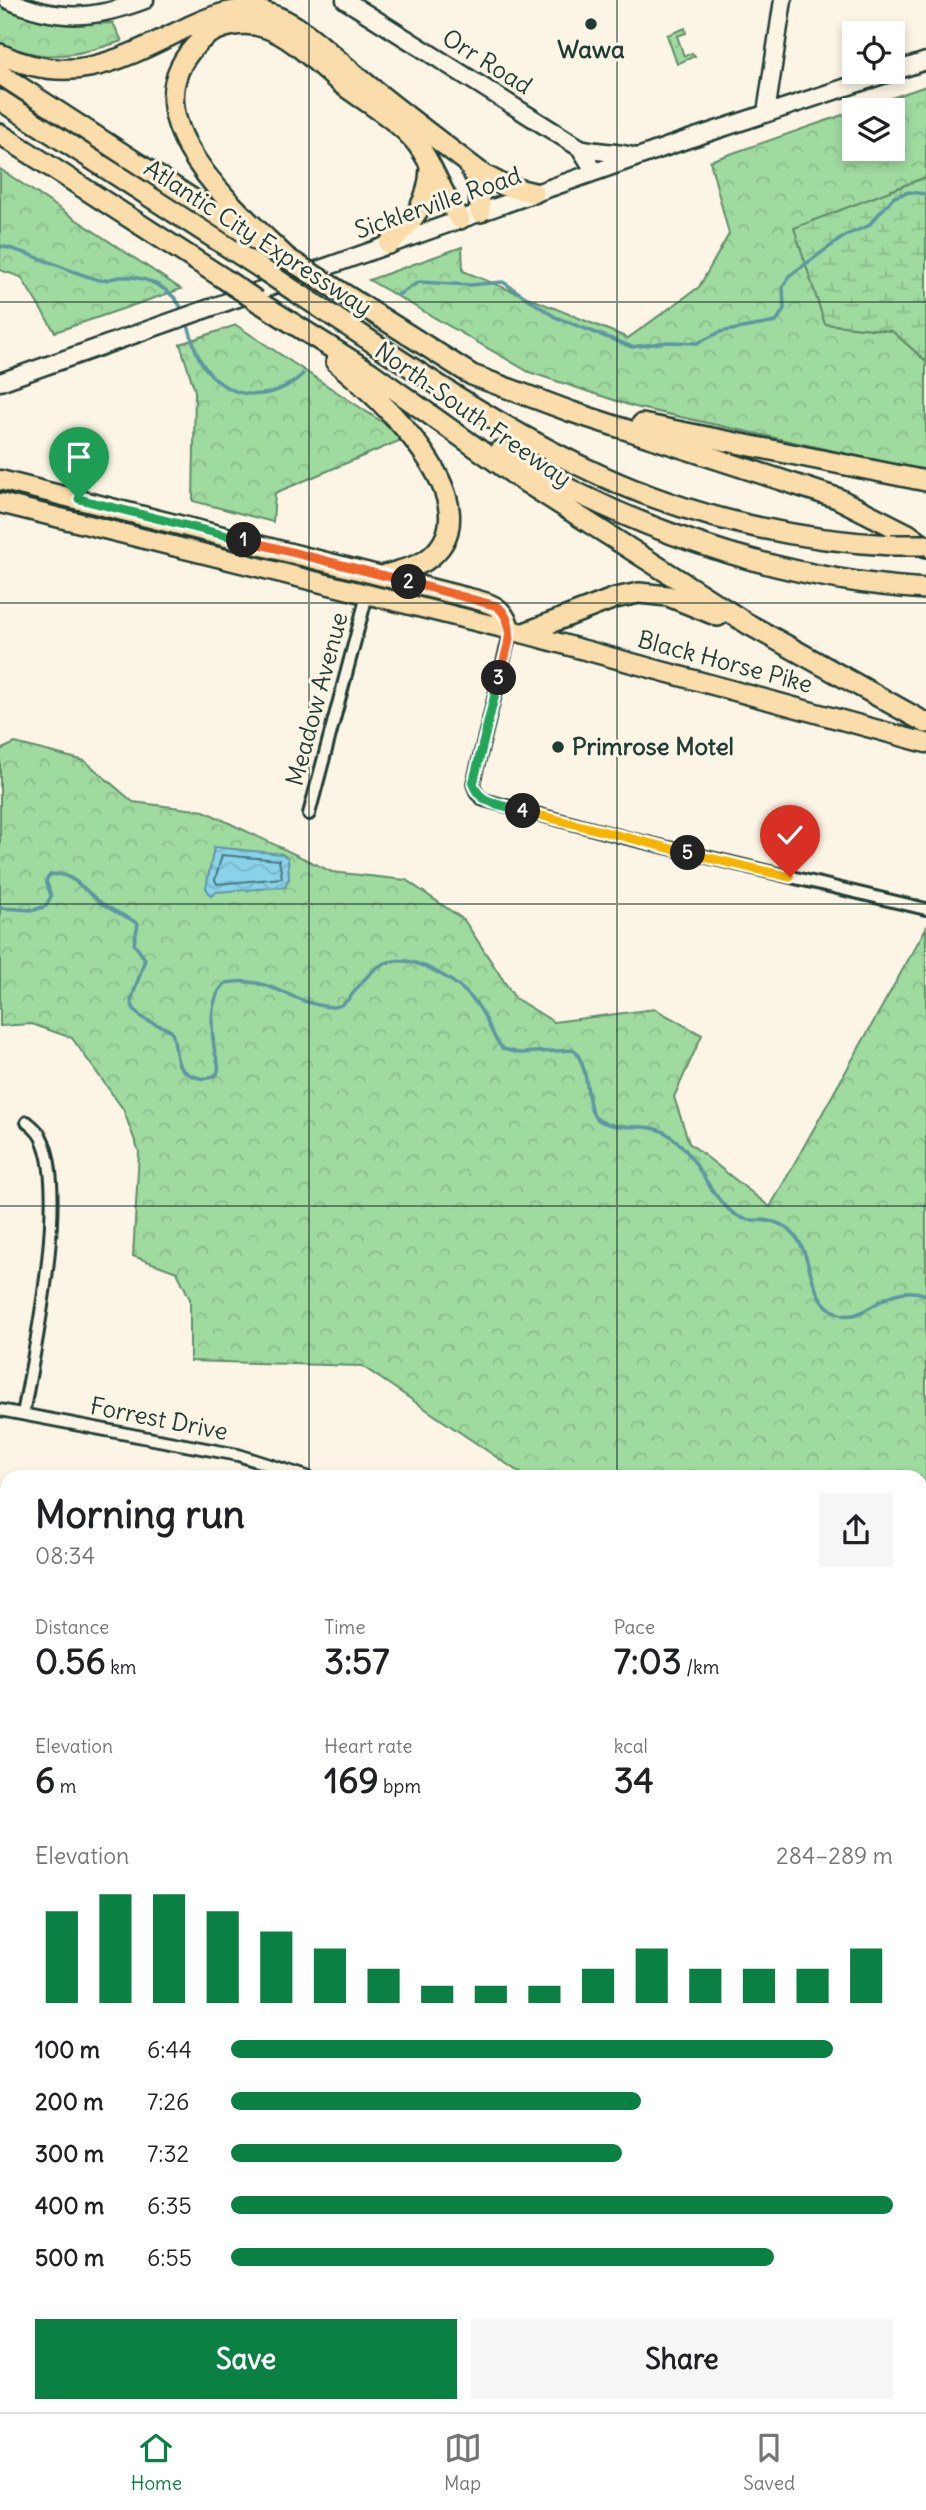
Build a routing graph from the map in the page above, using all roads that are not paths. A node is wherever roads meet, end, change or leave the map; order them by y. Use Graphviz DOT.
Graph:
graph roads {
  1 [pos="8,0"];
  2 [pos="145,0"];
  3 [pos="345,0"];
  4 [pos="783,0"];
  5 [pos="0,54"];
  6 [pos="926,61"];
  7 [pos="905,68"];
  8 [pos="0,74"];
  9 [pos="855,84"];
  10 [pos="0,100"];
  11 [pos="766,113"];
  12 [pos="0,134"];
  13 [pos="580,148"];
  14 [pos="636,158"];
  15 [pos="469,164"];
  16 [pos="430,167"];
  17 [pos="596,172"];
  18 [pos="534,193"];
  19 [pos="480,212"];
  20 [pos="460,219"];
  21 [pos="390,244"];
  22 [pos="287,258"];
  23 [pos="257,301"];
  24 [pos="370,372"];
  25 [pos="0,382"];
  26 [pos="572,412"];
  27 [pos="0,480"];
  28 [pos="926,481"];
  29 [pos="0,503"];
  30 [pos="158,518"];
  31 [pos="153,539"];
  32 [pos="926,546"];
  33 [pos="324,561"];
  34 [pos="385,575"];
  35 [pos="318,582"];
  36 [pos="926,589"];
  37 [pos="367,595"];
  38 [pos="518,632"];
  39 [pos="812,660"];
  40 [pos="926,723"];
  41 [pos="926,743"];
  42 [pos="309,814"];
  43 [pos="926,909"];
  44 [pos="27,1122"];
  45 [pos="0,1410"];
  46 [pos="23,1415"];
  47 [pos="289,1470"];
  1 -- 2 [label="main road"];
  3 -- 13 [label="main road, Orr Road"];
  4 -- 11 [label="main road"];
  5 -- 15 [label="highway"];
  6 -- 7 [label="main road, Sicklerville Road"];
  8 -- 22 [label="highway, North-South Freeway"];
  9 -- 11 [label="main road, Sicklerville Road"];
  10 -- 32 [label="highway, Atlantic City Expressway, bridge"];
  11 -- 14 [label="main road, Sicklerville Road"];
  12 -- 23 [label="highway, North-South Freeway, bridge"];
  13 -- 14 [label="main road"];
  13 -- 17 [label="main road, Orr Road"];
  14 -- 17 [label="main road, Sicklerville Road"];
  15 -- 18 [label="highway"];
  15 -- 19 [label="highway"];
  16 -- 20 [label="highway"];
  16 -- 21 [label="highway"];
  16 -- 22 [label="highway"];
  17 -- 18 [label="main road, Sicklerville Road"];
  18 -- 19 [label="main road, Sicklerville Road"];
  19 -- 20 [label="main road, Sicklerville Road"];
  20 -- 21 [label="main road, Sicklerville Road"];
  21 -- 25 [label="main road, Sicklerville Road"];
  22 -- 26 [label="highway, North-South Freeway, bridge"];
  23 -- 24 [label="highway, North-South Freeway"];
  23 -- 34 [label="highway"];
  24 -- 36 [label="highway"];
  24 -- 39 [label="highway, North-South Freeway"];
  26 -- 28 [label="highway"];
  26 -- 32 [label="highway, North-South Freeway"];
  27 -- 30 [label="main road"];
  29 -- 31 [label="main road, Black Horse Pike"];
  30 -- 31 [label="main road"];
  30 -- 33 [label="main road"];
  31 -- 35 [label="main road, Black Horse Pike"];
  33 -- 34 [label="main road"];
  33 -- 35 [label="main road"];
  34 -- 38 [label="main road"];
  35 -- 37 [label="main road, Black Horse Pike"];
  37 -- 38 [label="main road, Black Horse Pike"];
  37 -- 42 [label="street, Meadow Avenue"];
  38 -- 39 [label="highway"];
  38 -- 41 [label="main road, Black Horse Pike"];
  38 -- 43 [label="street"];
  39 -- 40 [label="highway, North-South Freeway"];
  44 -- 46 [label="street"];
  45 -- 46 [label="street, Forrest Drive"];
  46 -- 47 [label="street, Forrest Drive"];
}
